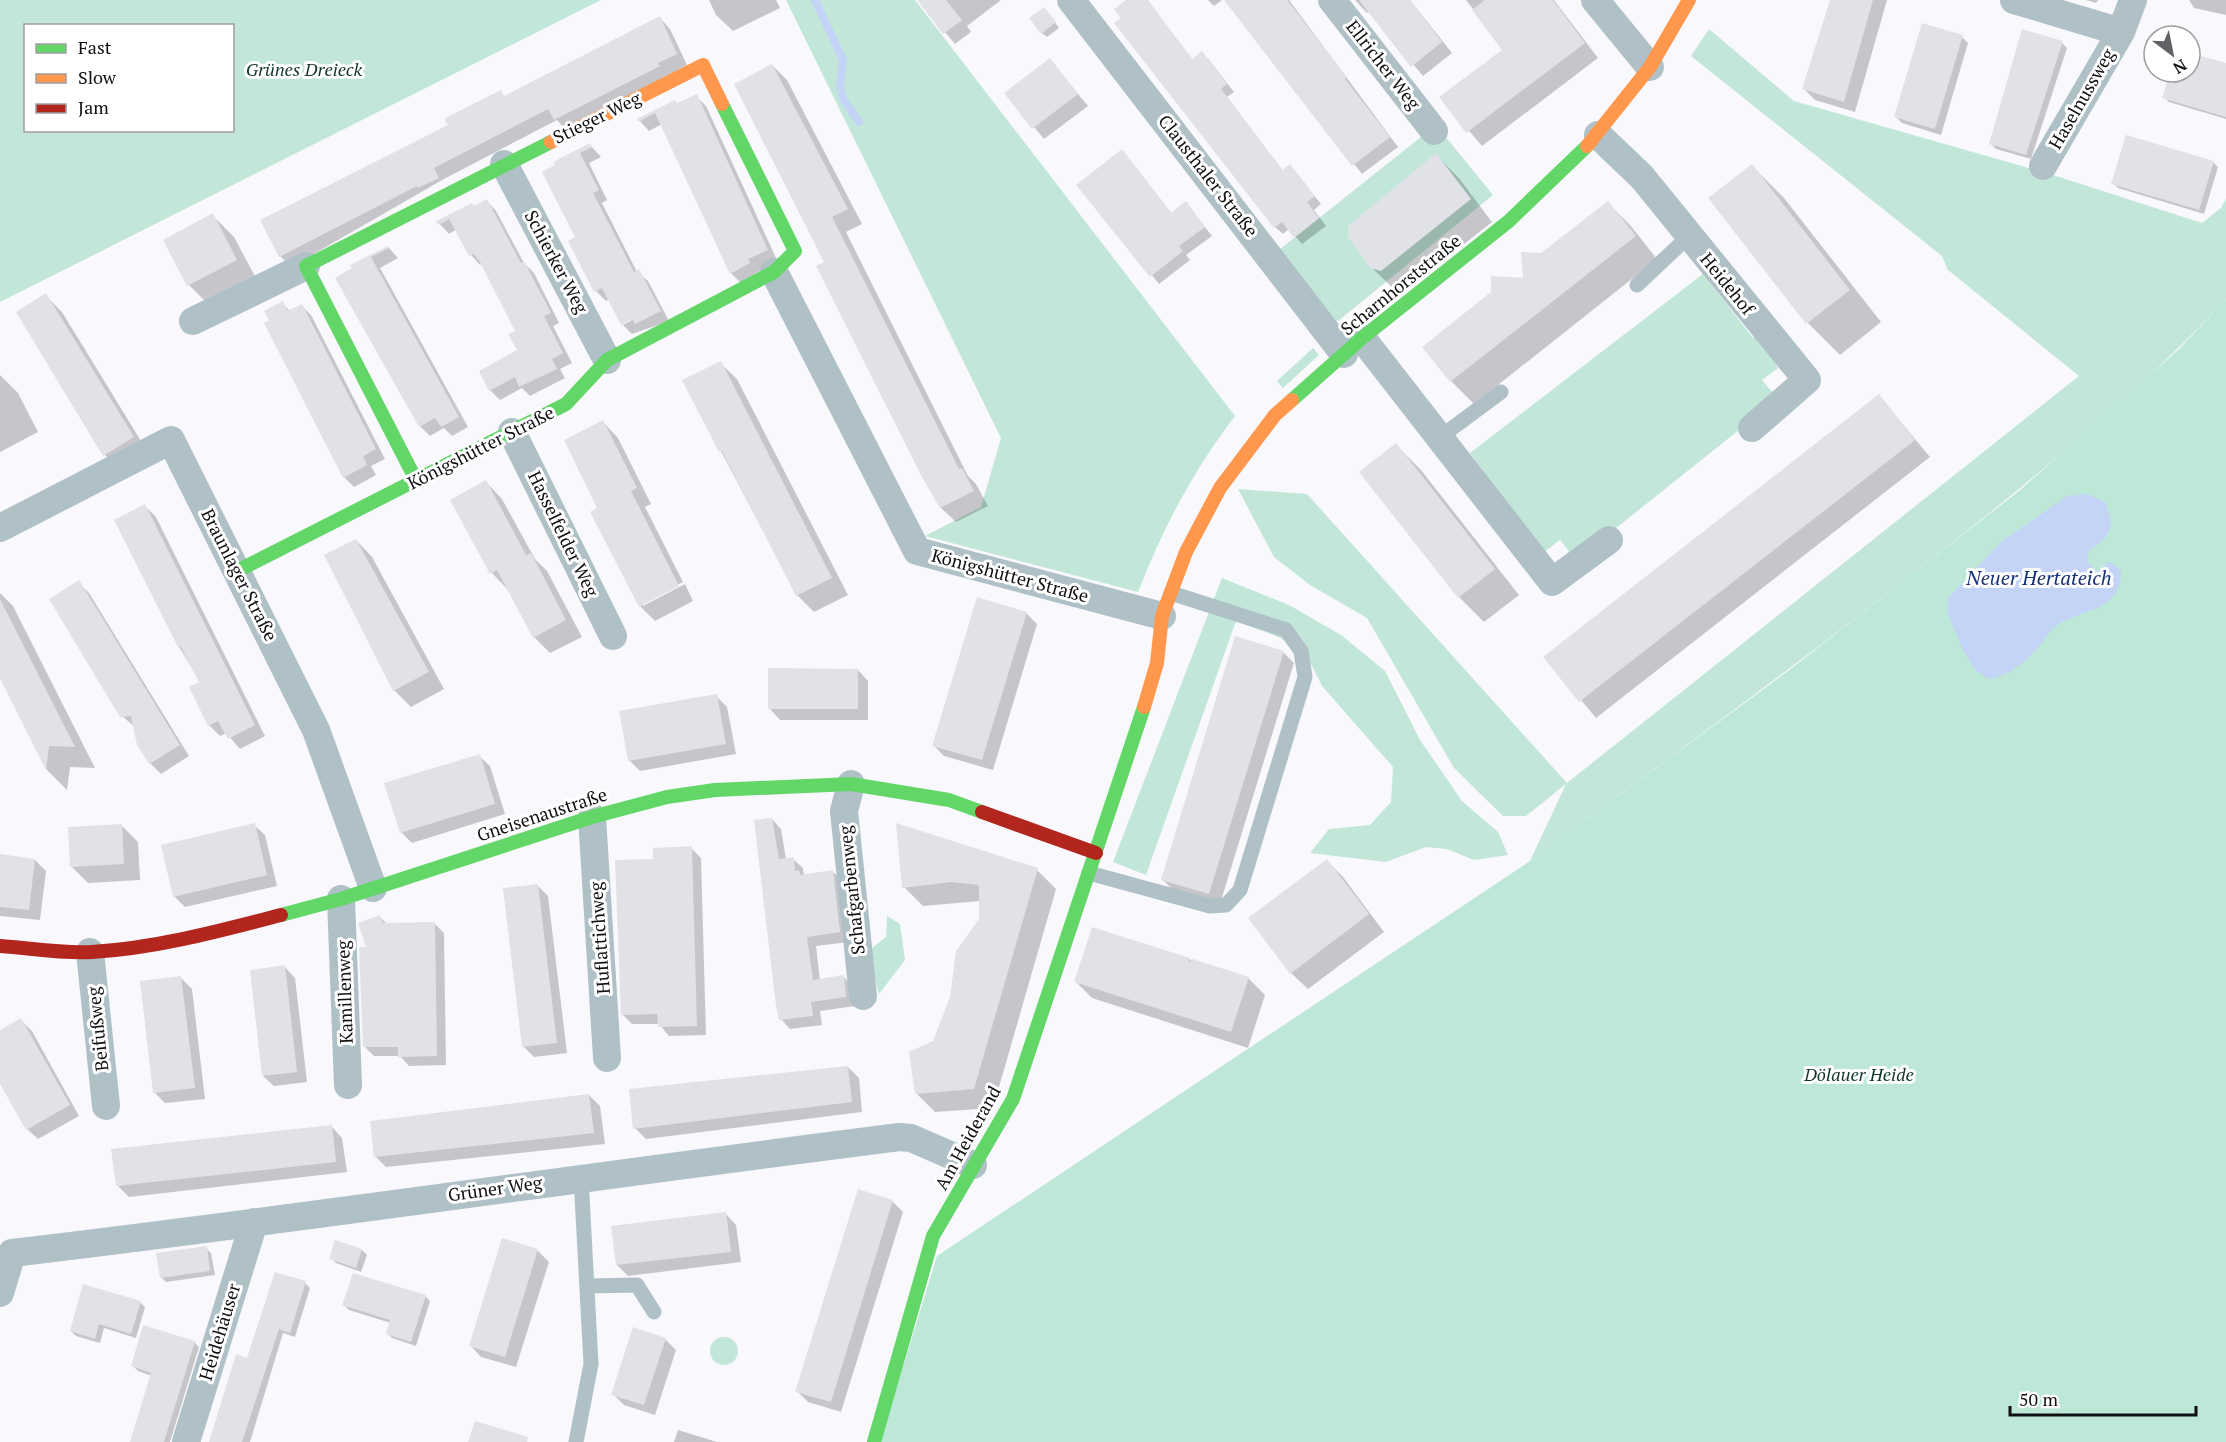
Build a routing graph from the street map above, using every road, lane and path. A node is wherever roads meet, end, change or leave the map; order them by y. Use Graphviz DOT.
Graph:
graph roads {
  1 [pos="1071,0"];
  2 [pos="1332,0"];
  3 [pos="1595,0"];
  4 [pos="1689,0"];
  5 [pos="2014,0"];
  6 [pos="2133,0"];
  7 [pos="2121,32"];
  8 [pos="1650,67"];
  9 [pos="1434,131"];
  10 [pos="1598,135"];
  11 [pos="504,164"];
  12 [pos="2043,166"];
  13 [pos="1689,236"];
  14 [pos="795,251"];
  15 [pos="306,266"];
  16 [pos="774,272"];
  17 [pos="1637,285"];
  18 [pos="193,321"];
  19 [pos="1353,346"];
  20 [pos="607,360"];
  21 [pos="1501,392"];
  22 [pos="1752,428"];
  23 [pos="512,432"];
  24 [pos="1439,438"];
  25 [pos="416,480"];
  26 [pos="0,528"];
  27 [pos="1609,540"];
  28 [pos="237,571"];
  29 [pos="1167,604"];
  30 [pos="613,636"];
  31 [pos="850,784"];
  32 [pos="592,817"];
  33 [pos="1096,853"];
  34 [pos="1089,873"];
  35 [pos="373,888"];
  36 [pos="341,899"];
  37 [pos="0,946"];
  38 [pos="90,952"];
  39 [pos="863,996"];
  40 [pos="607,1058"];
  41 [pos="348,1085"];
  42 [pos="106,1106"];
  43 [pos="973,1165"];
  44 [pos="581,1177"];
  45 [pos="254,1222"];
  46 [pos="587,1286"];
  47 [pos="0,1293"];
  48 [pos="654,1312"];
  49 [pos="186,1442"];
  50 [pos="576,1442"];
  51 [pos="874,1442"];
  1 -- 19 [label="street, Clausthaler Straße"];
  2 -- 9 [label="street, Ellricher Weg"];
  3 -- 8 [label="street"];
  4 -- 8 [label="street, Scharnhorststraße"];
  5 -- 7 [label="street, Haselnussweg"];
  6 -- 7 [label="street, Haselnussweg"];
  7 -- 12 [label="street, Haselnussweg"];
  8 -- 10 [label="street, Scharnhorststraße"];
  10 -- 13 [label="street, Heidehof"];
  10 -- 19 [label="street, Scharnhorststraße"];
  11 -- 14 [label="street, Stieger Weg"];
  11 -- 15 [label="street, Stieger Weg"];
  11 -- 20 [label="street, Schierker Weg"];
  13 -- 17 [label="lane"];
  13 -- 22 [label="street, Heidehof"];
  14 -- 16 [label="street, Königshütter Straße"];
  15 -- 18 [label="street, Stieger Weg"];
  15 -- 25 [label="street"];
  16 -- 20 [label="street, Königshütter Straße"];
  16 -- 29 [label="street, Königshütter Straße"];
  19 -- 24 [label="street"];
  19 -- 29 [label="street, Scharnhorststraße"];
  20 -- 23 [label="street, Königshütter Straße"];
  21 -- 24 [label="lane"];
  23 -- 25 [label="street, Königshütter Straße"];
  23 -- 30 [label="street, Hasselfelder Weg"];
  24 -- 27 [label="street"];
  25 -- 28 [label="street, Königshütter Straße"];
  26 -- 28 [label="street, Braunlager Straße"];
  28 -- 35 [label="street, Braunlager Straße"];
  29 -- 33 [label="street, Scharnhorststraße"];
  29 -- 34 [label="lane"];
  31 -- 32 [label="street, Gneisenaustraße"];
  31 -- 33 [label="street, Gneisenaustraße"];
  31 -- 39 [label="street, Schafgarbenweg"];
  32 -- 35 [label="street, Gneisenaustraße"];
  32 -- 40 [label="street, Huflattichweg"];
  33 -- 34 [label="street, Am Heiderand"];
  34 -- 43 [label="street, Am Heiderand"];
  35 -- 36 [label="street, Gneisenaustraße"];
  36 -- 38 [label="street, Gneisenaustraße"];
  36 -- 41 [label="street, Kamillenweg"];
  37 -- 38 [label="street, Gneisenaustraße"];
  38 -- 42 [label="street, Beifußweg"];
  43 -- 44 [label="street, Grüner Weg"];
  43 -- 51 [label="street, Am Heiderand"];
  44 -- 45 [label="street, Grüner Weg"];
  44 -- 46 [label="lane"];
  45 -- 47 [label="street, Grüner Weg"];
  45 -- 49 [label="street, Heidehäuser"];
  46 -- 48 [label="lane"];
  46 -- 50 [label="lane"];
}
